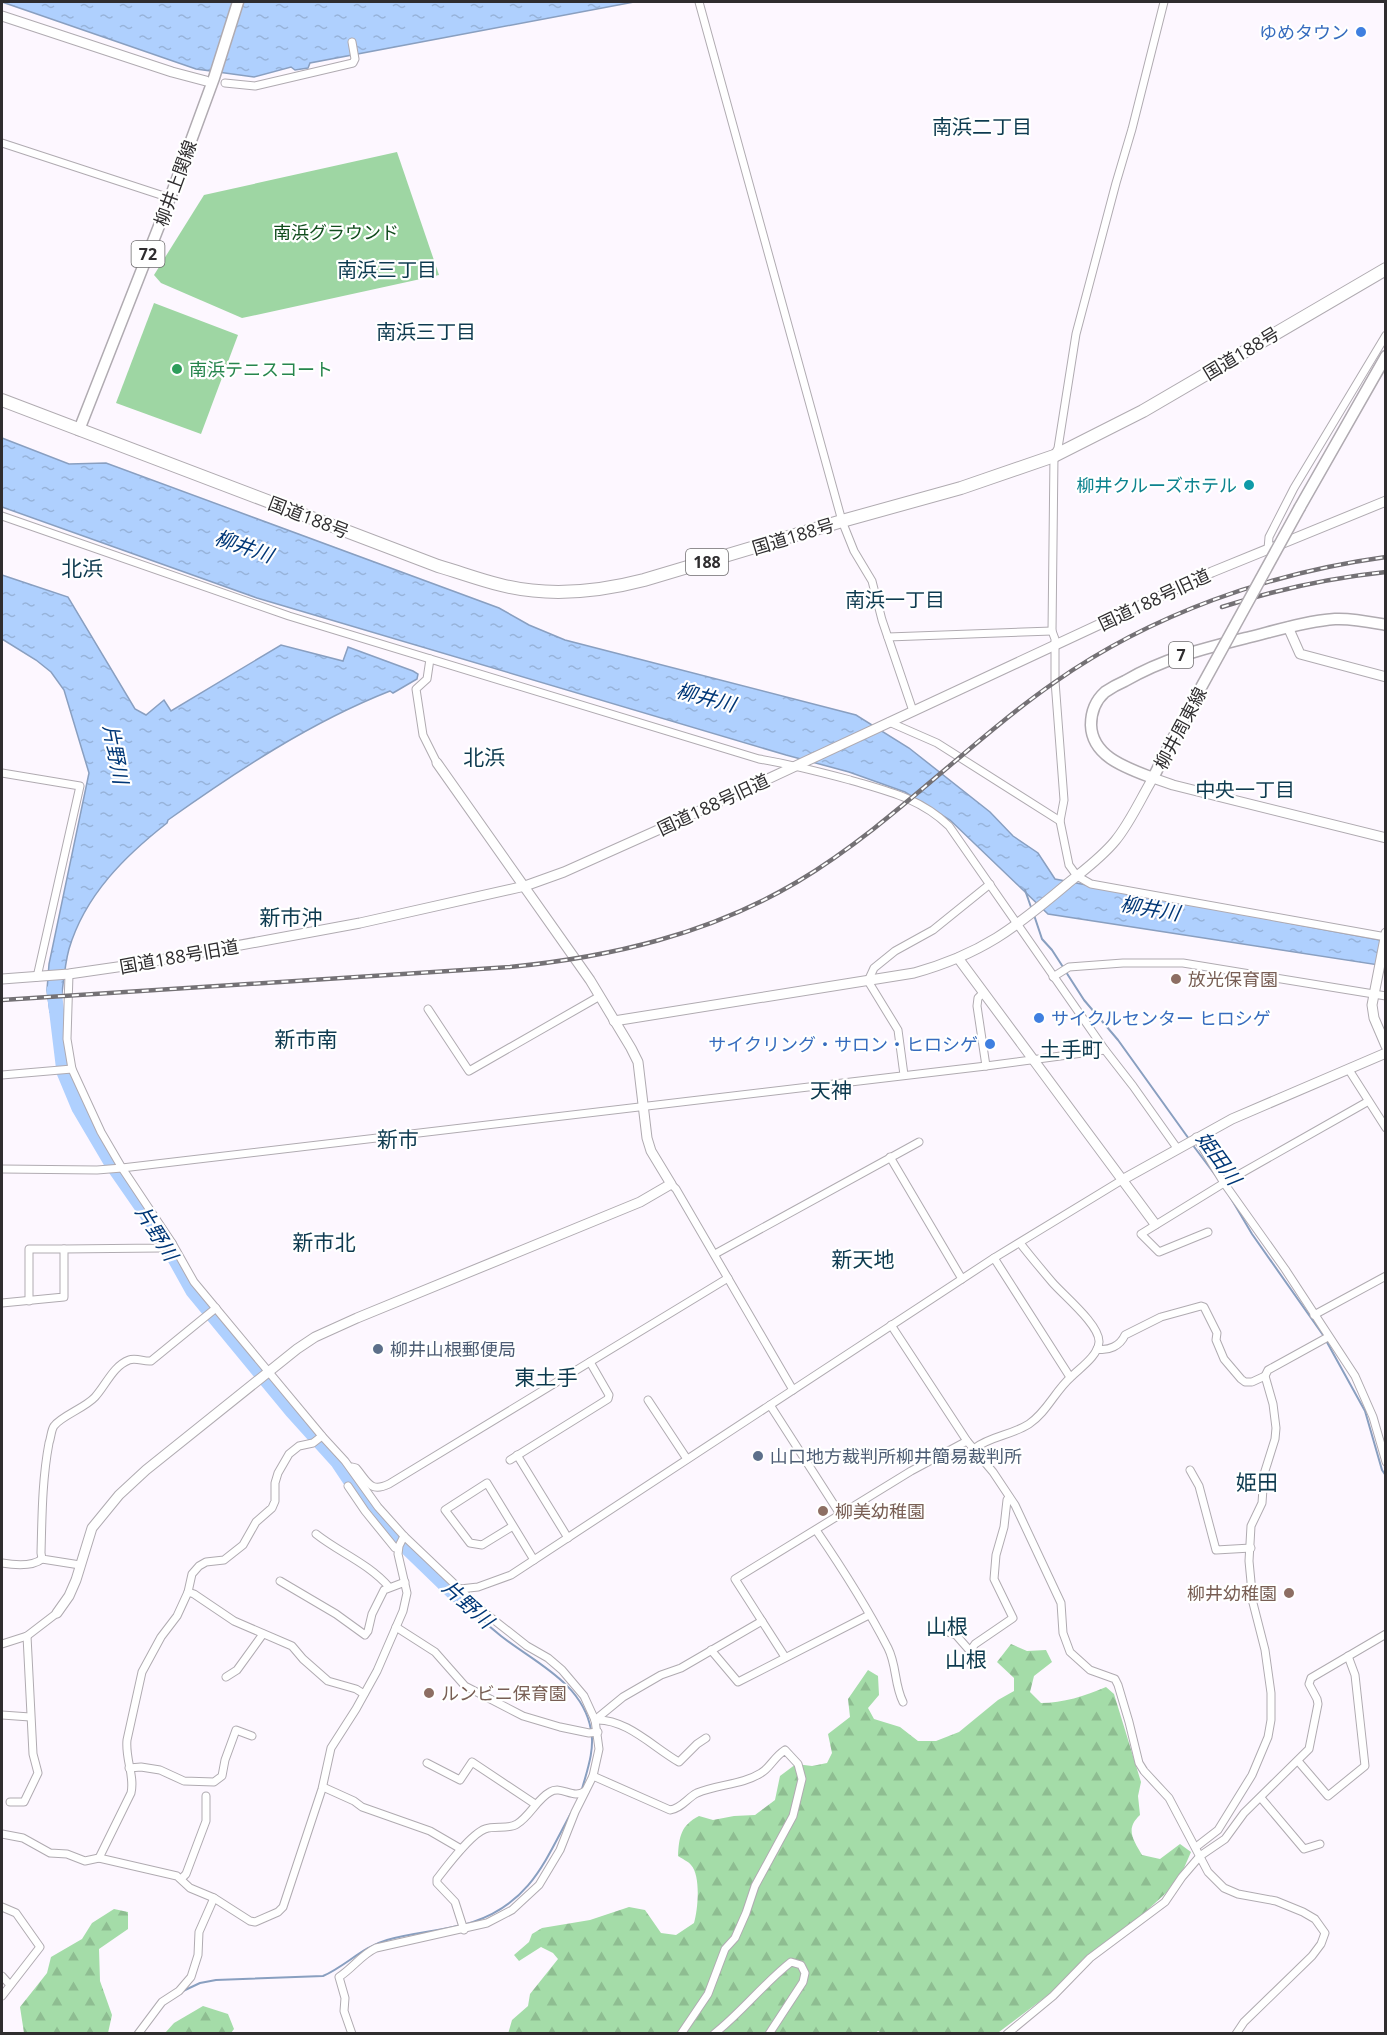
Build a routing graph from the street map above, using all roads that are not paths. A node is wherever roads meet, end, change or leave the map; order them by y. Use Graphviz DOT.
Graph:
graph roads {
  1 [pos="238,2"];
  2 [pos="699,2"];
  3 [pos="1164,2"];
  4 [pos="2,16"];
  5 [pos="352,42"];
  6 [pos="210,79"];
  7 [pos="225,83"];
  8 [pos="2,143"];
  9 [pos="170,198"];
  10 [pos="1384,270"];
  11 [pos="1386,335"];
  12 [pos="1386,356"];
  13 [pos="2,400"];
  14 [pos="79,429"];
  15 [pos="1054,456"];
  16 [pos="1386,501"];
  17 [pos="2,516"];
  18 [pos="842,521"];
  19 [pos="1268,549"];
  20 [pos="1386,625"];
  21 [pos="1288,627"];
  22 [pos="1052,631"];
  23 [pos="888,637"];
  24 [pos="1055,646"];
  25 [pos="430,659"];
  26 [pos="1386,677"];
  27 [pos="913,711"];
  28 [pos="886,723"];
  29 [pos="437,763"];
  30 [pos="799,763"];
  31 [pos="2,773"];
  32 [pos="1153,778"];
  33 [pos="1060,821"];
  34 [pos="1386,838"];
  35 [pos="1074,878"];
  36 [pos="990,884"];
  37 [pos="525,886"];
  38 [pos="1019,925"];
  39 [pos="1385,938"];
  40 [pos="958,958"];
  41 [pos="66,974"];
  42 [pos="1055,976"];
  43 [pos="39,977"];
  44 [pos="2,979"];
  45 [pos="868,981"];
  46 [pos="983,993"];
  47 [pos="1373,993"];
  48 [pos="600,996"];
  49 [pos="1386,996"];
  50 [pos="428,1009"];
  51 [pos="614,1021"];
  52 [pos="1386,1046"];
  53 [pos="1105,1050"];
  54 [pos="1386,1053"];
  55 [pos="1033,1060"];
  56 [pos="986,1066"];
  57 [pos="70,1069"];
  58 [pos="1348,1070"];
  59 [pos="904,1075"];
  60 [pos="2,1076"];
  61 [pos="1367,1102"];
  62 [pos="642,1106"];
  63 [pos="1386,1128"];
  64 [pos="1192,1140"];
  65 [pos="919,1142"];
  66 [pos="1177,1148"];
  67 [pos="890,1157"];
  68 [pos="120,1168"];
  69 [pos="2,1169"];
  70 [pos="1122,1180"];
  71 [pos="1224,1183"];
  72 [pos="671,1184"];
  73 [pos="1155,1224"];
  74 [pos="1208,1232"];
  75 [pos="1020,1243"];
  76 [pos="169,1244"];
  77 [pos="64,1250"];
  78 [pos="715,1254"];
  79 [pos="994,1258"];
  80 [pos="1386,1276"];
  81 [pos="728,1278"];
  82 [pos="962,1279"];
  83 [pos="29,1300"];
  84 [pos="2,1303"];
  85 [pos="216,1308"];
  86 [pos="1314,1315"];
  87 [pos="891,1325"];
  88 [pos="1328,1337"];
  89 [pos="1097,1349"];
  90 [pos="590,1362"];
  91 [pos="268,1371"];
  92 [pos="1264,1376"];
  93 [pos="1070,1377"];
  94 [pos="793,1390"];
  95 [pos="648,1400"];
  96 [pos="770,1405"];
  97 [pos="318,1439"];
  98 [pos="967,1441"];
  99 [pos="975,1448"];
  100 [pos="517,1455"];
  101 [pos="687,1459"];
  102 [pos="510,1460"];
  103 [pos="1386,1462"];
  104 [pos="350,1467"];
  105 [pos="1190,1470"];
  106 [pos="348,1486"];
  107 [pos="1009,1497"];
  108 [pos="840,1514"];
  109 [pos="513,1526"];
  110 [pos="816,1530"];
  111 [pos="316,1534"];
  112 [pos="568,1538"];
  113 [pos="401,1542"];
  114 [pos="1251,1548"];
  115 [pos="42,1559"];
  116 [pos="534,1560"];
  117 [pos="2,1563"];
  118 [pos="80,1565"];
  119 [pos="280,1581"];
  120 [pos="405,1582"];
  121 [pos="389,1587"];
  122 [pos="460,1589"];
  123 [pos="188,1592"];
  124 [pos="57,1613"];
  125 [pos="870,1615"];
  126 [pos="762,1621"];
  127 [pos="396,1627"];
  128 [pos="948,1632"];
  129 [pos="263,1634"];
  130 [pos="1386,1634"];
  131 [pos="27,1636"];
  132 [pos="2,1644"];
  133 [pos="711,1650"];
  134 [pos="1348,1656"];
  135 [pos="784,1657"];
  136 [pos="226,1677"];
  137 [pos="364,1694"];
  138 [pos="903,1702"];
  139 [pos="2,1715"];
  140 [pos="30,1717"];
  141 [pos="595,1720"];
  142 [pos="594,1733"];
  143 [pos="252,1736"];
  144 [pos="706,1738"];
  145 [pos="1298,1761"];
  146 [pos="427,1763"];
  147 [pos="129,1768"];
  148 [pos="593,1776"];
  149 [pos="322,1787"];
  150 [pos="585,1791"];
  151 [pos="206,1796"];
  152 [pos="1261,1798"];
  153 [pos="10,1802"];
  154 [pos="535,1804"];
  155 [pos="2,1834"];
  156 [pos="1320,1844"];
  157 [pos="1196,1847"];
  158 [pos="462,1849"];
  159 [pos="1200,1856"];
  160 [pos="99,1858"];
  161 [pos="182,1878"];
  162 [pos="214,1898"];
  163 [pos="2,1907"];
  164 [pos="464,1927"];
  165 [pos="2,1976"];
  166 [pos="10,1985"];
  167 [pos="2,1996"];
  168 [pos="138,2034"];
  169 [pos="352,2034"];
  170 [pos="681,2034"];
  171 [pos="714,2034"];
  172 [pos="768,2034"];
  173 [pos="1007,2034"];
  174 [pos="1236,2034"];
  1 -- 6 [label="main road, 柳井上関線 / 72"];
  2 -- 18 [label="street"];
  3 -- 15 [label="street"];
  4 -- 6 [label="street"];
  5 -- 7 [label="street"];
  6 -- 9 [label="main road, 柳井上関線 / 72"];
  8 -- 9 [label="street"];
  9 -- 14 [label="main road, 柳井上関線 / 72"];
  10 -- 15 [label="highway, 国道188号 / 188"];
  11 -- 19 [label="street"];
  12 -- 32 [label="main road, 柳井周東線 / 7, bridge"];
  13 -- 14 [label="highway, 国道188号 / 188"];
  14 -- 18 [label="highway, 国道188号 / 188"];
  15 -- 18 [label="highway, 国道188号 / 188"];
  15 -- 22 [label="street"];
  16 -- 19 [label="street, 国道188号旧道"];
  17 -- 25 [label="street"];
  18 -- 23 [label="street"];
  19 -- 24 [label="street, 国道188号旧道"];
  20 -- 21 [label="main road, 柳井周東線 / 7"];
  21 -- 26 [label="street"];
  21 -- 32 [label="main road, 柳井周東線 / 7"];
  22 -- 23 [label="street"];
  22 -- 24 [label="street"];
  23 -- 27 [label="street"];
  24 -- 27 [label="street, 国道188号旧道"];
  24 -- 33 [label="street"];
  25 -- 29 [label="street"];
  25 -- 30 [label="street"];
  27 -- 28 [label="street, 国道188号旧道"];
  28 -- 30 [label="street, 国道188号旧道"];
  28 -- 33 [label="street"];
  29 -- 37 [label="street"];
  30 -- 36 [label="street"];
  30 -- 37 [label="street, 国道188号旧道"];
  31 -- 43 [label="street"];
  32 -- 34 [label="street"];
  32 -- 35 [label="street"];
  33 -- 35 [label="street"];
  35 -- 38 [label="street"];
  35 -- 39 [label="street"];
  36 -- 38 [label="street"];
  36 -- 45 [label="street"];
  37 -- 41 [label="street, 国道188号旧道"];
  37 -- 48 [label="street"];
  38 -- 40 [label="street"];
  38 -- 42 [label="street"];
  39 -- 47 [label="street"];
  40 -- 45 [label="street"];
  40 -- 46 [label="street"];
  41 -- 43 [label="street, 国道188号旧道"];
  41 -- 57 [label="street"];
  42 -- 47 [label="street"];
  42 -- 53 [label="street"];
  43 -- 44 [label="street, 国道188号旧道"];
  45 -- 51 [label="street"];
  45 -- 59 [label="street"];
  46 -- 55 [label="street"];
  46 -- 56 [label="street"];
  47 -- 49 [label="street"];
  47 -- 52 [label="street"];
  48 -- 50 [label="street"];
  48 -- 51 [label="street"];
  51 -- 62 [label="street"];
  53 -- 55 [label="street"];
  53 -- 66 [label="street"];
  54 -- 58 [label="street"];
  55 -- 56 [label="street"];
  55 -- 70 [label="street"];
  56 -- 59 [label="street"];
  57 -- 60 [label="street"];
  57 -- 68 [label="street"];
  58 -- 61 [label="street"];
  58 -- 64 [label="street"];
  59 -- 62 [label="street"];
  61 -- 63 [label="street"];
  61 -- 71 [label="street"];
  62 -- 68 [label="street"];
  62 -- 72 [label="street"];
  64 -- 66 [label="street"];
  64 -- 71 [label="street"];
  65 -- 67 [label="street"];
  66 -- 70 [label="street"];
  67 -- 78 [label="street"];
  67 -- 82 [label="street"];
  68 -- 69 [label="street"];
  68 -- 76 [label="street"];
  70 -- 73 [label="street"];
  70 -- 75 [label="street"];
  71 -- 73 [label="street"];
  71 -- 86 [label="street"];
  72 -- 78 [label="street"];
  72 -- 91 [label="street"];
  73 -- 74 [label="street"];
  75 -- 79 [label="street"];
  75 -- 89 [label="street"];
  76 -- 77 [label="street"];
  76 -- 85 [label="street"];
  77 -- 83 [label="street"];
  77 -- 83 [label="street"];
  78 -- 81 [label="street"];
  79 -- 82 [label="street"];
  79 -- 93 [label="street"];
  80 -- 86 [label="street"];
  81 -- 90 [label="street"];
  81 -- 94 [label="street"];
  82 -- 87 [label="street"];
  83 -- 84 [label="street"];
  85 -- 91 [label="street"];
  85 -- 115 [label="street"];
  86 -- 88 [label="street"];
  87 -- 94 [label="street"];
  87 -- 98 [label="street"];
  88 -- 92 [label="street"];
  88 -- 103 [label="street"];
  89 -- 92 [label="street"];
  89 -- 93 [label="street"];
  90 -- 100 [label="street"];
  90 -- 104 [label="street"];
  91 -- 97 [label="street"];
  91 -- 118 [label="street"];
  92 -- 114 [label="street"];
  93 -- 99 [label="street"];
  94 -- 96 [label="street"];
  95 -- 101 [label="street"];
  96 -- 101 [label="street"];
  96 -- 108 [label="street"];
  97 -- 104 [label="street"];
  97 -- 123 [label="street"];
  98 -- 99 [label="street"];
  98 -- 108 [label="street"];
  99 -- 107 [label="street"];
  100 -- 102 [label="street"];
  100 -- 112 [label="street"];
  101 -- 112 [label="street"];
  104 -- 113 [label="street"];
  105 -- 114 [label="street"];
  106 -- 113 [label="street"];
  107 -- 128 [label="street"];
  107 -- 157 [label="street"];
  108 -- 110 [label="street"];
  109 -- 109 [label="street"];
  109 -- 116 [label="street"];
  110 -- 125 [label="street"];
  110 -- 126 [label="street"];
  111 -- 121 [label="street"];
  112 -- 116 [label="street"];
  113 -- 120 [label="street"];
  113 -- 122 [label="street"];
  114 -- 157 [label="street"];
  115 -- 117 [label="street"];
  115 -- 118 [label="street"];
  116 -- 122 [label="street"];
  118 -- 124 [label="street"];
  119 -- 121 [label="street"];
  120 -- 121 [label="street"];
  120 -- 127 [label="street"];
  122 -- 141 [label="street"];
  123 -- 129 [label="street"];
  123 -- 147 [label="street"];
  124 -- 131 [label="street"];
  125 -- 135 [label="street"];
  125 -- 138 [label="street"];
  126 -- 133 [label="street"];
  126 -- 135 [label="street"];
  127 -- 137 [label="street"];
  127 -- 142 [label="street"];
  129 -- 136 [label="street"];
  129 -- 137 [label="street"];
  130 -- 134 [label="street"];
  131 -- 132 [label="street"];
  131 -- 140 [label="street"];
  133 -- 135 [label="street"];
  133 -- 141 [label="street"];
  134 -- 145 [label="street"];
  134 -- 145 [label="street"];
  137 -- 149 [label="street"];
  139 -- 140 [label="street"];
  140 -- 153 [label="street"];
  141 -- 142 [label="street"];
  141 -- 144 [label="street"];
  142 -- 148 [label="street"];
  143 -- 147 [label="street"];
  145 -- 152 [label="street"];
  146 -- 154 [label="street"];
  147 -- 160 [label="street"];
  148 -- 150 [label="street"];
  148 -- 170 [label="street"];
  149 -- 158 [label="street"];
  149 -- 162 [label="street"];
  150 -- 154 [label="street"];
  150 -- 164 [label="street"];
  151 -- 161 [label="street"];
  152 -- 156 [label="street"];
  152 -- 159 [label="street"];
  154 -- 158 [label="street"];
  155 -- 160 [label="street"];
  157 -- 159 [label="street"];
  158 -- 164 [label="street"];
  159 -- 173 [label="street"];
  159 -- 174 [label="street"];
  160 -- 161 [label="street"];
  161 -- 162 [label="street"];
  162 -- 168 [label="street"];
  163 -- 166 [label="street"];
  164 -- 169 [label="street"];
  165 -- 166 [label="street"];
  166 -- 167 [label="street"];
  171 -- 172 [label="street"];
}
